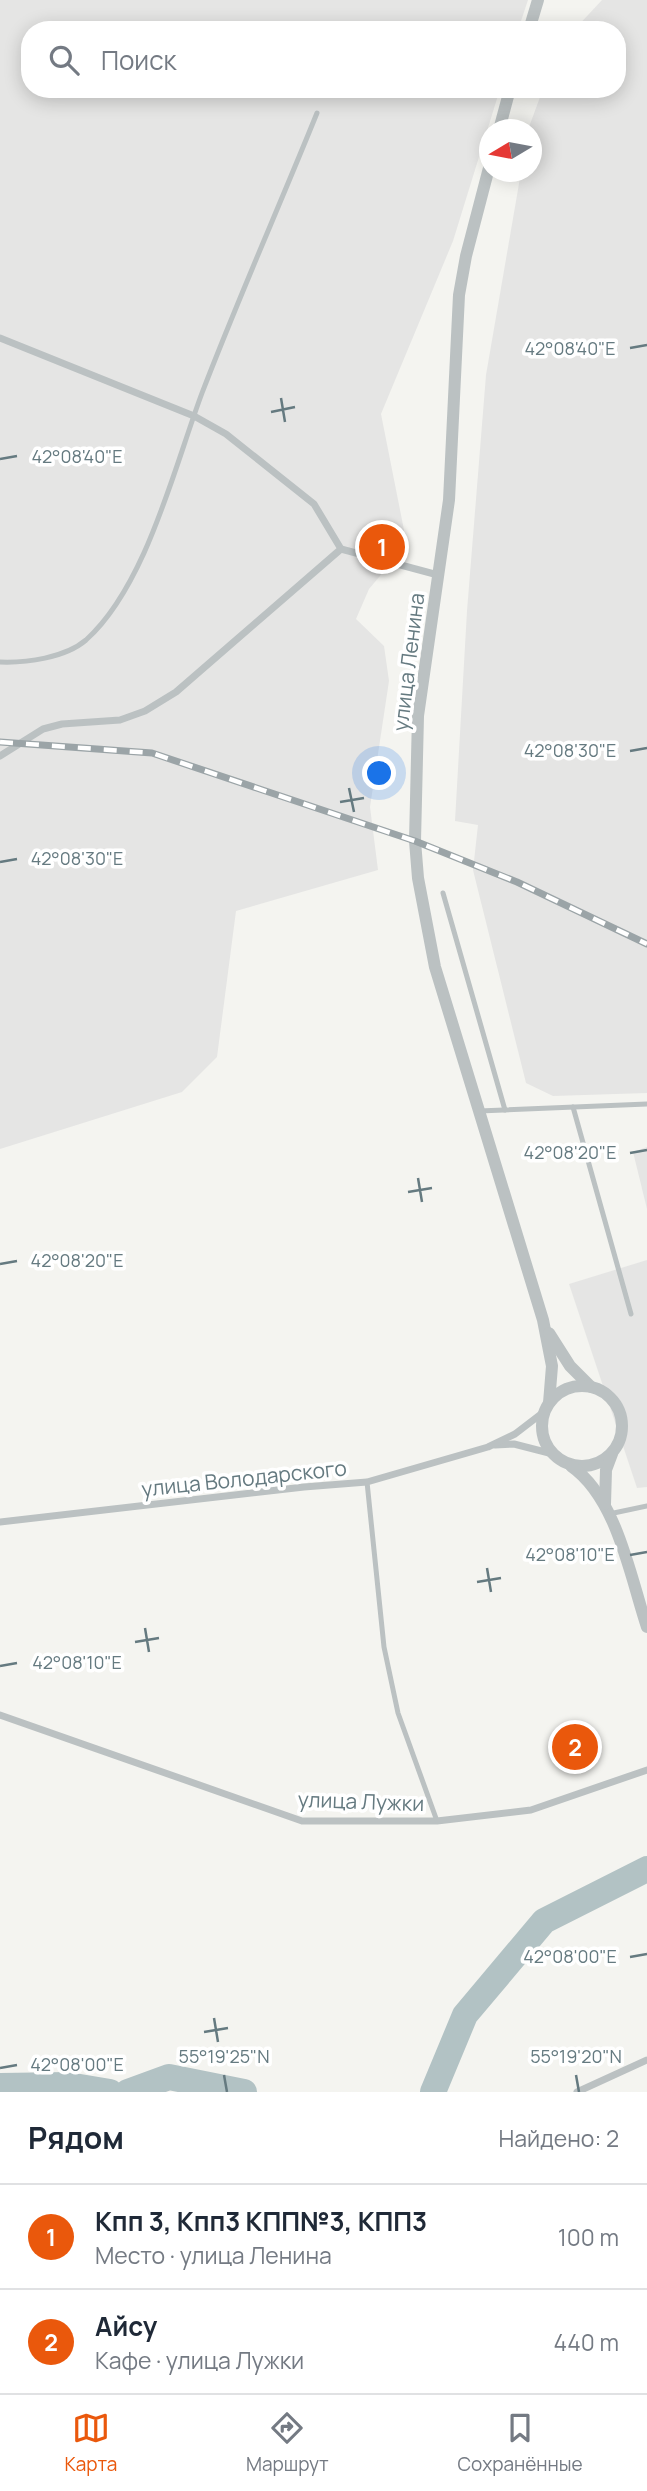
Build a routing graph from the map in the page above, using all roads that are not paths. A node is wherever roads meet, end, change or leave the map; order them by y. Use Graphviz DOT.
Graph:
graph roads {
  1 [pos="538,0"];
  2 [pos="532,21"];
  3 [pos="508,98"];
  4 [pos="317,113"];
  5 [pos="502,119"];
  6 [pos="484,182"];
  7 [pos="0,338"];
  8 [pos="194,416"];
  9 [pos="341,549"];
  10 [pos="438,575"];
  11 [pos="0,662"];
  12 [pos="0,756"];
  13 [pos="443,893"];
  14 [pos="647,1104"];
  15 [pos="573,1107"];
  16 [pos="505,1110"];
  17 [pos="479,1111"];
  18 [pos="631,1314"];
  19 [pos="543,1320"];
  20 [pos="592,1387"];
  21 [pos="547,1407"];
  22 [pos="488,1447"];
  23 [pos="614,1450"];
  24 [pos="553,1454"];
  25 [pos="566,1463"];
  26 [pos="367,1482"];
  27 [pos="647,1506"];
  28 [pos="607,1509"];
  29 [pos="0,1522"];
  30 [pos="647,1627"];
  31 [pos="0,1715"];
  32 [pos="647,1770"];
  33 [pos="437,1821"];
  34 [pos="647,2060"];
  35 [pos="577,2092"];
  1 -- 2 [label="street"];
  3 -- 5 [label="street"];
  4 -- 8 [label="lane"];
  6 -- 10 [label="street, улица Ленина"];
  7 -- 8 [label="street"];
  8 -- 9 [label="street"];
  8 -- 11 [label="lane"];
  9 -- 10 [label="street"];
  9 -- 12 [label="street"];
  10 -- 17 [label="street, улица Ленина"];
  13 -- 16 [label="lane"];
  14 -- 15 [label="lane"];
  15 -- 16 [label="lane"];
  15 -- 18 [label="lane"];
  16 -- 17 [label="lane"];
  17 -- 19 [label="street, улица Ленина"];
  19 -- 20 [label="street"];
  19 -- 21 [label="street"];
  20 -- 21 [label="street"];
  20 -- 23 [label="street"];
  21 -- 22 [label="street"];
  21 -- 24 [label="street"];
  22 -- 24 [label="street"];
  22 -- 26 [label="street, улица Володарского"];
  23 -- 25 [label="street"];
  23 -- 28 [label="street"];
  24 -- 25 [label="street"];
  25 -- 28 [label="street"];
  26 -- 29 [label="street, улица Володарского"];
  26 -- 33 [label="lane"];
  27 -- 28 [label="lane"];
  28 -- 30 [label="street"];
  31 -- 33 [label="street, улица Лужки"];
  32 -- 33 [label="street, улица Лужки"];
  34 -- 35 [label="street"];
}
